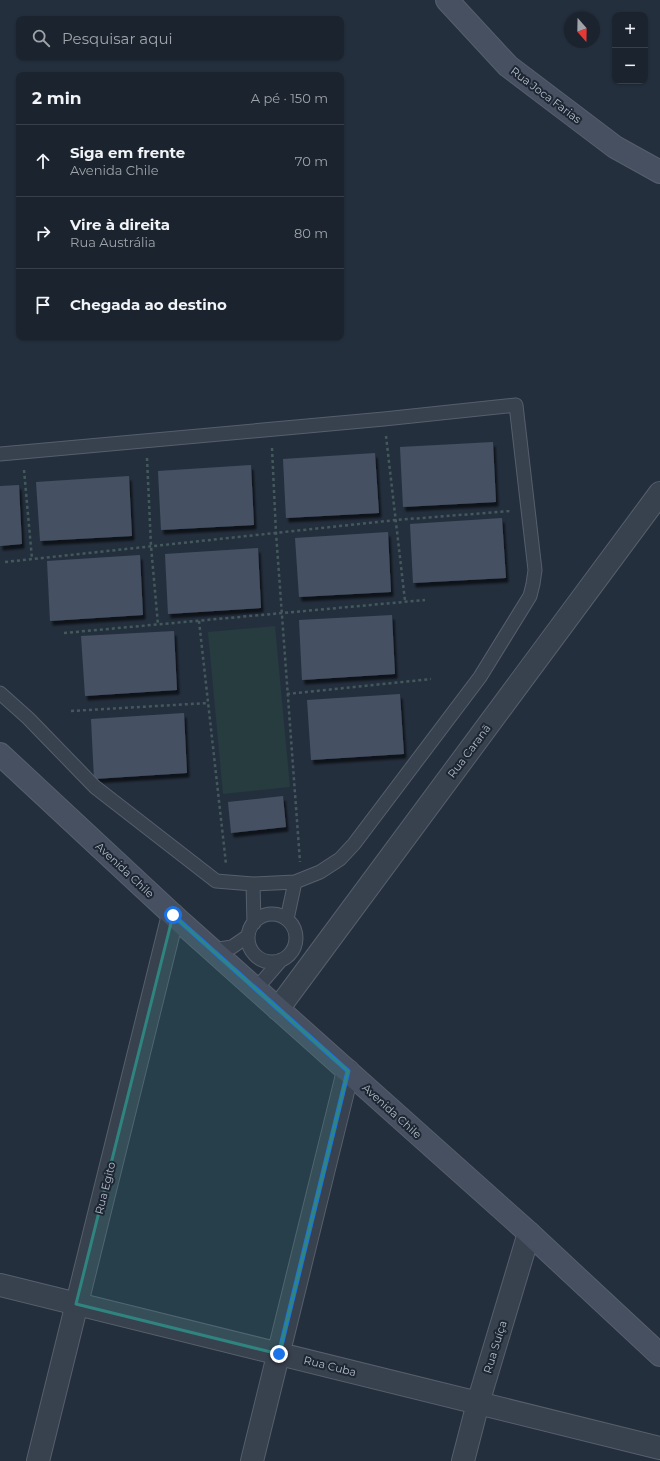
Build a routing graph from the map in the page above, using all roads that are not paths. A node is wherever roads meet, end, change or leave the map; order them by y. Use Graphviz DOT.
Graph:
graph roads {
  1 [pos="447,0"];
  2 [pos="660,172"];
  3 [pos="0,454"];
  4 [pos="660,493"];
  5 [pos="0,694"];
  6 [pos="0,754"];
  7 [pos="298,881"];
  8 [pos="253,884"];
  9 [pos="173,915"];
  10 [pos="286,919"];
  11 [pos="254,923"];
  12 [pos="248,936"];
  13 [pos="213,950"];
  14 [pos="281,960"];
  15 [pos="256,989"];
  16 [pos="278,1009"];
  17 [pos="348,1071"];
  18 [pos="529,1233"];
  19 [pos="0,1285"];
  20 [pos="76,1304"];
  21 [pos="279,1354"];
  22 [pos="660,1356"];
  23 [pos="478,1403"];
  24 [pos="660,1448"];
  25 [pos="38,1461"];
  26 [pos="252,1461"];
  27 [pos="463,1461"];
  1 -- 2 [label="street, Rua Joca Farias"];
  3 -- 7 [label="lane"];
  4 -- 16 [label="street, Rua Caranã"];
  5 -- 8 [label="lane"];
  6 -- 9 [label="street, Avenida Chile"];
  7 -- 8 [label="lane"];
  7 -- 10 [label="lane"];
  8 -- 11 [label="lane"];
  9 -- 13 [label="street, Avenida Chile"];
  9 -- 20 [label="street, Rua Egito"];
  10 -- 11 [label="lane"];
  10 -- 14 [label="lane"];
  11 -- 12 [label="lane"];
  12 -- 13 [label="lane"];
  12 -- 14 [label="lane"];
  13 -- 15 [label="street, Avenida Chile"];
  14 -- 15 [label="lane"];
  15 -- 16 [label="street, Avenida Chile"];
  16 -- 17 [label="street, Avenida Chile"];
  17 -- 18 [label="street, Avenida Chile"];
  17 -- 21 [label="street"];
  18 -- 22 [label="street, Avenida Chile"];
  18 -- 23 [label="street, Rua Suíça"];
  19 -- 20 [label="street, Rua Cuba"];
  20 -- 21 [label="street, Rua Cuba"];
  20 -- 25 [label="street, Rua Egito"];
  21 -- 23 [label="street, Rua Cuba"];
  21 -- 26 [label="street"];
  23 -- 24 [label="street, Rua Cuba"];
  23 -- 27 [label="street, Rua Suíça"];
}
